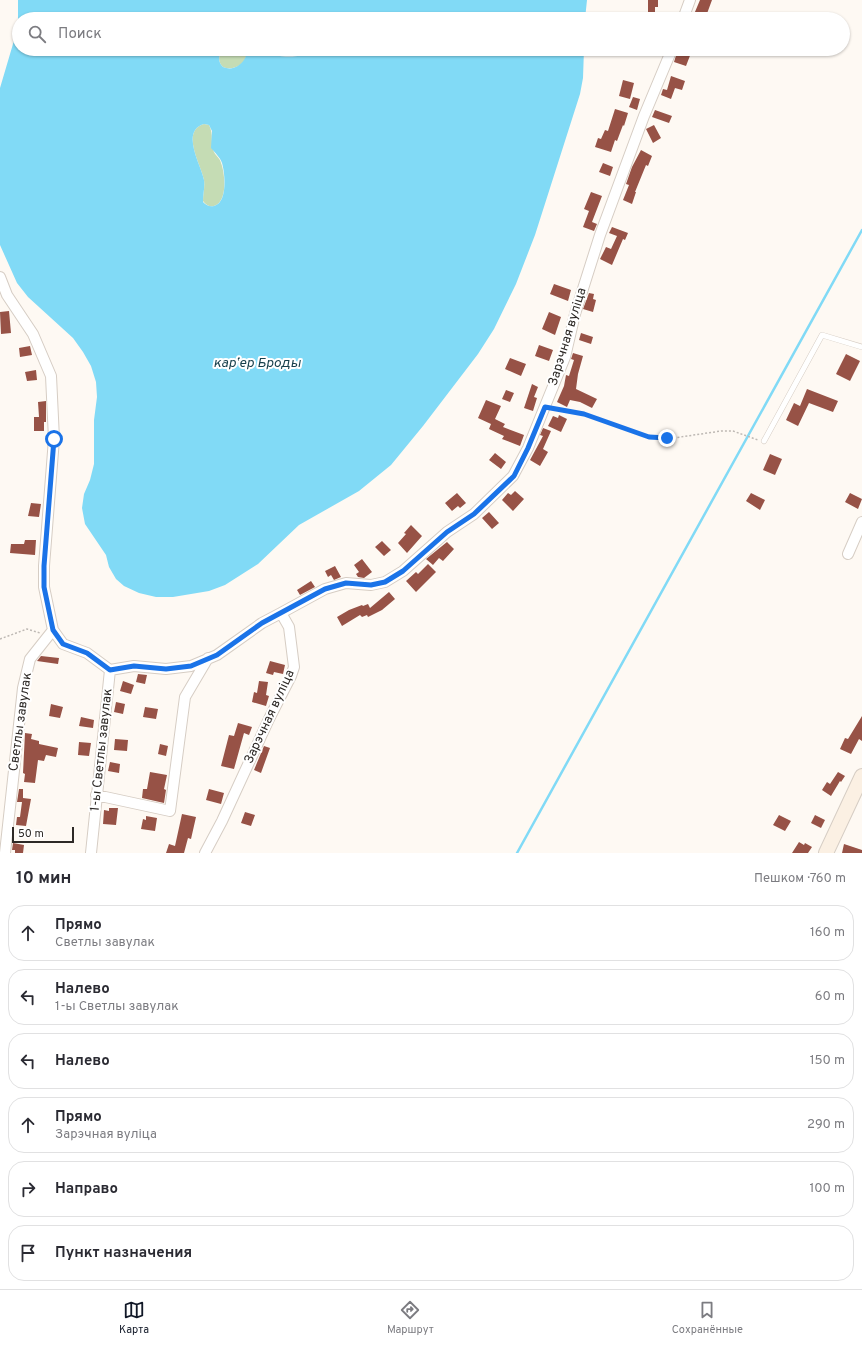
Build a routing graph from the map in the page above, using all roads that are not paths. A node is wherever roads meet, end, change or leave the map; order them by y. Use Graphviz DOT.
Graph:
graph roads {
  1 [pos="690,0"];
  2 [pos="686,12"];
  3 [pos="669,56"];
  4 [pos="0,277"];
  5 [pos="862,346"];
  6 [pos="764,441"];
  7 [pos="862,522"];
  8 [pos="848,554"];
  9 [pos="281,613"];
  10 [pos="51,633"];
  11 [pos="208,658"];
  12 [pos="110,670"];
  13 [pos="862,776"];
  14 [pos="96,795"];
  15 [pos="5,853"];
  16 [pos="91,853"];
  17 [pos="204,853"];
  18 [pos="826,853"];
  1 -- 2 [label="street"];
  3 -- 9 [label="street, Зарэчная вуліца"];
  4 -- 10 [label="street"];
  5 -- 6 [label="lane"];
  7 -- 8 [label="street"];
  9 -- 11 [label="street"];
  9 -- 17 [label="street, Зарэчная вуліца"];
  10 -- 12 [label="street, 1-ы Светлы завулак"];
  10 -- 15 [label="street, Светлы завулак"];
  11 -- 12 [label="street"];
  11 -- 14 [label="street"];
  12 -- 14 [label="street, 1-ы Светлы завулак"];
  13 -- 18 [label="main road"];
  14 -- 16 [label="street, 1-ы Светлы завулак"];
}
